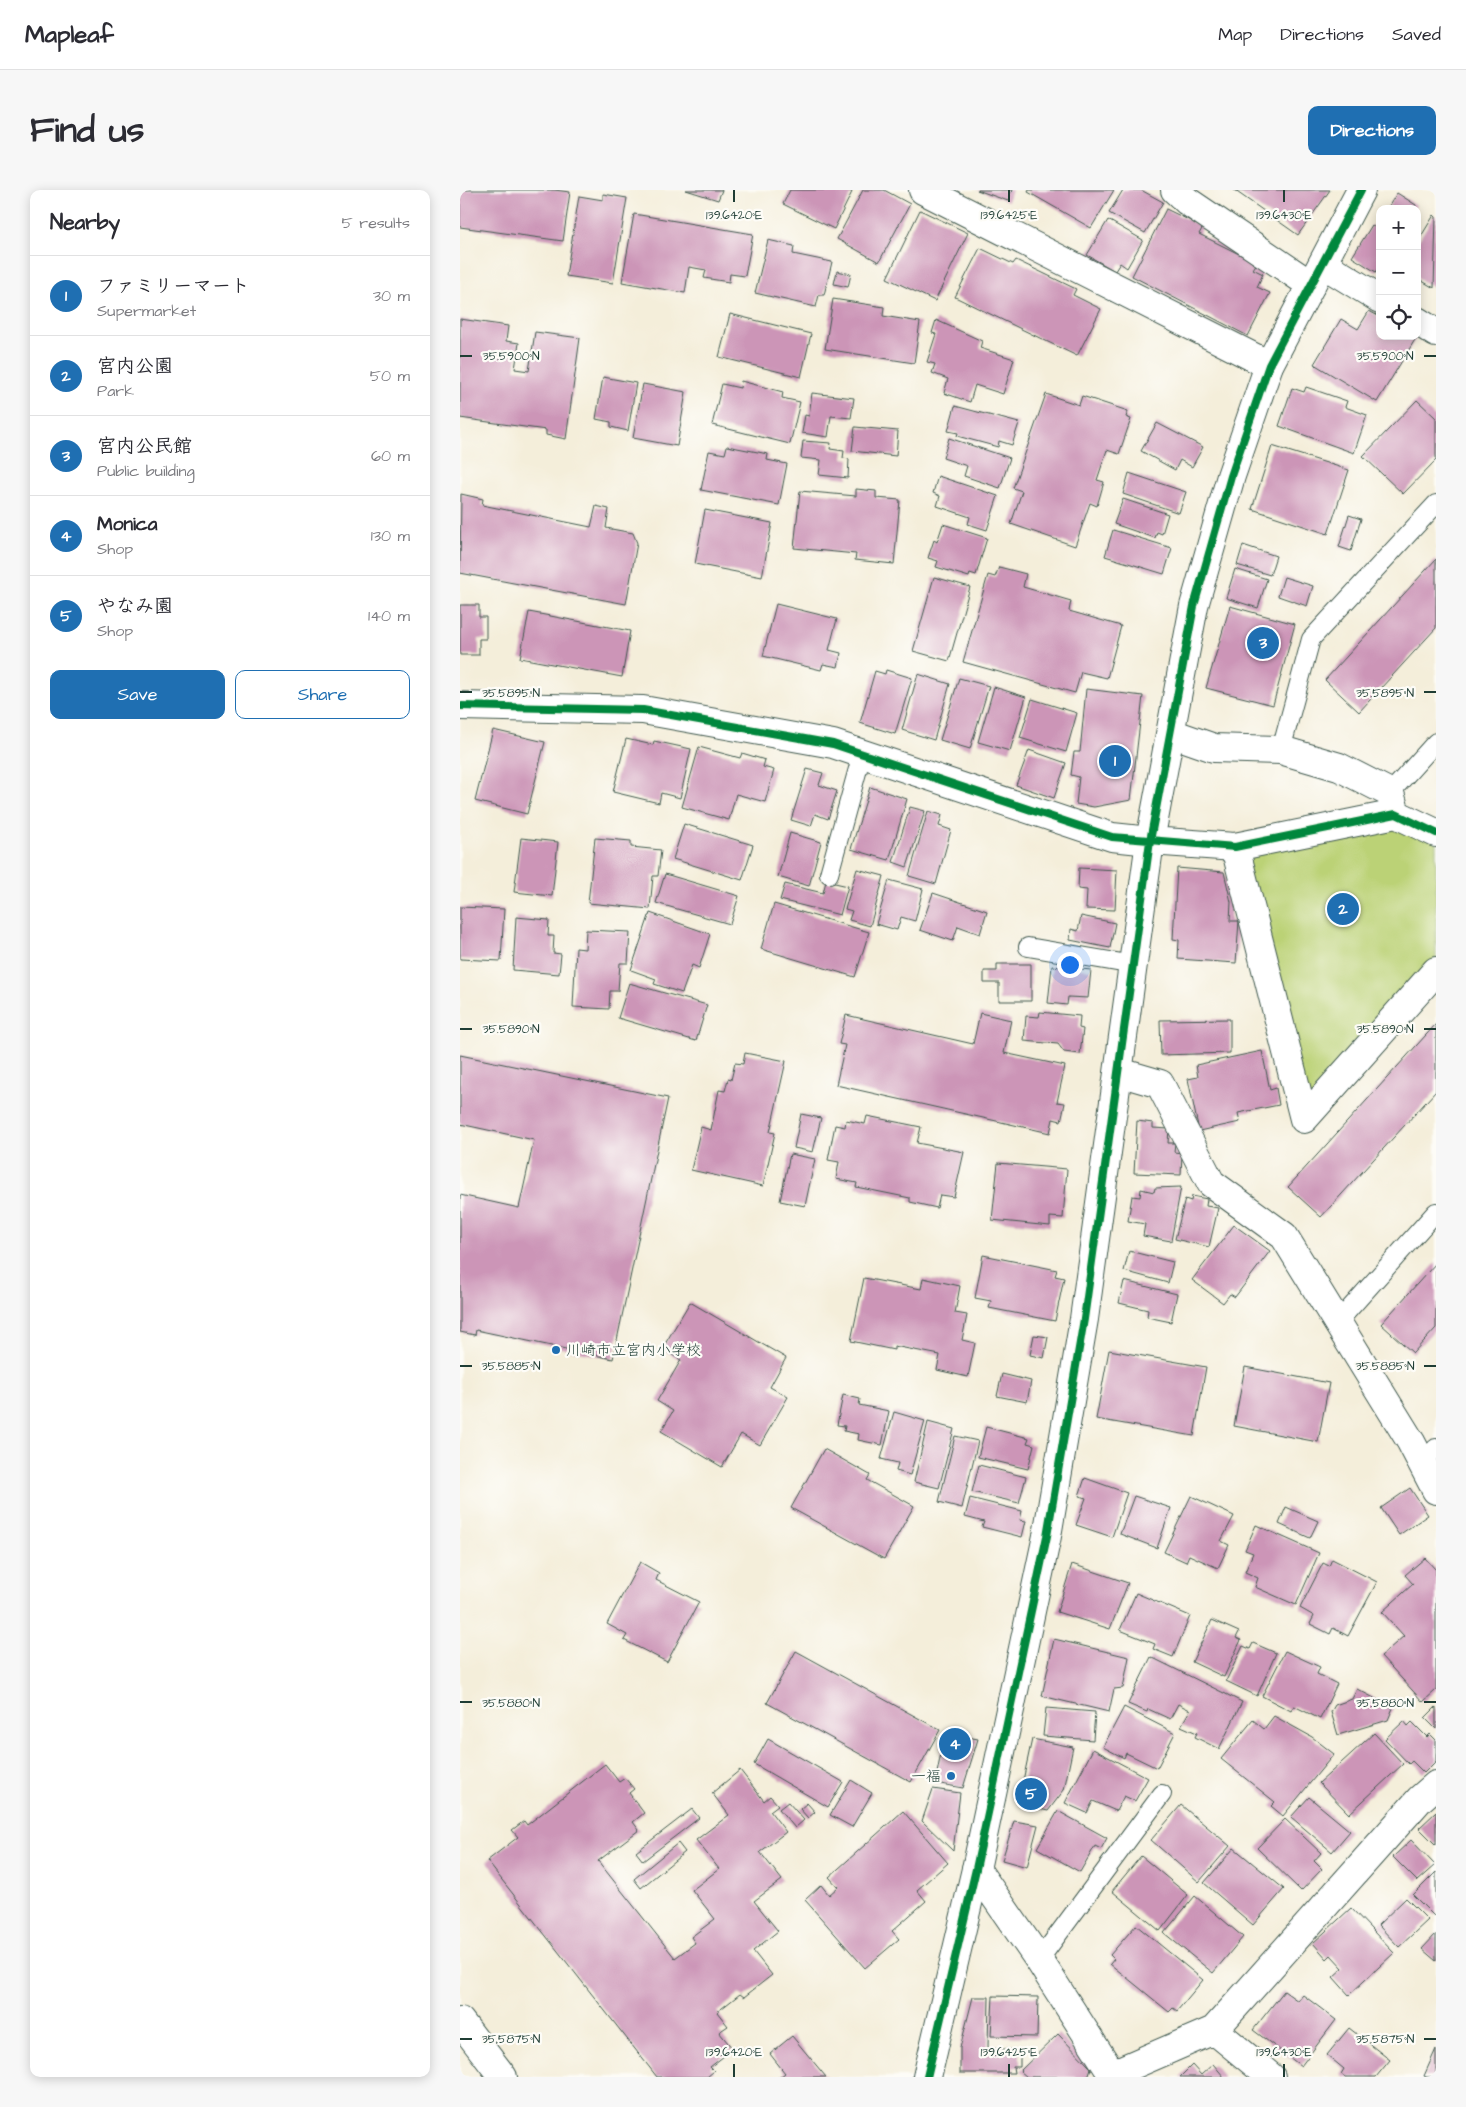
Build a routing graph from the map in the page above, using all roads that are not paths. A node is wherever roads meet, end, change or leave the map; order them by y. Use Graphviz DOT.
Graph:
graph roads {
  1 [pos="923,190"];
  2 [pos="1175,190"];
  3 [pos="1362,190"];
  4 [pos="1317,274"];
  5 [pos="1376,296"];
  6 [pos="1421,324"];
  7 [pos="1436,333"];
  8 [pos="1269,365"];
  9 [pos="1436,504"];
  10 [pos="460,706"];
  11 [pos="1171,733"];
  12 [pos="1436,742"];
  13 [pos="1281,750"];
  14 [pos="862,754"];
  15 [pos="1393,804"];
  16 [pos="1436,833"];
  17 [pos="1150,841"];
  18 [pos="1235,847"];
  19 [pos="829,874"];
  20 [pos="1028,947"];
  21 [pos="1134,965"];
  22 [pos="1436,971"];
  23 [pos="1119,1072"];
  24 [pos="1436,1212"];
  25 [pos="1336,1324"];
  26 [pos="1429,1455"];
  27 [pos="1436,1490"];
  28 [pos="1436,1785"];
  29 [pos="1162,1794"];
  30 [pos="976,1869"];
  31 [pos="1039,1960"];
  32 [pos="460,2021"];
  33 [pos="1214,2030"];
  34 [pos="1111,2076"];
  35 [pos="503,2077"];
  36 [pos="927,2077"];
  37 [pos="1271,2077"];
  1 -- 8 [label="main road"];
  2 -- 4 [label="main road"];
  3 -- 4 [label="main road"];
  4 -- 5 [label="main road"];
  4 -- 8 [label="main road"];
  6 -- 7 [label="main road"];
  8 -- 11 [label="main road"];
  9 -- 13 [label="lane"];
  10 -- 14 [label="main road"];
  11 -- 13 [label="main road"];
  11 -- 17 [label="main road"];
  12 -- 15 [label="lane"];
  13 -- 15 [label="main road"];
  14 -- 17 [label="main road"];
  14 -- 19 [label="lane"];
  15 -- 16 [label="main road"];
  15 -- 18 [label="main road"];
  17 -- 18 [label="main road"];
  17 -- 21 [label="main road"];
  18 -- 22 [label="main road"];
  20 -- 21 [label="lane"];
  21 -- 23 [label="main road"];
  23 -- 25 [label="main road"];
  23 -- 30 [label="main road"];
  24 -- 25 [label="lane"];
  25 -- 26 [label="main road"];
  26 -- 27 [label="main road"];
  28 -- 33 [label="main road"];
  29 -- 31 [label="lane"];
  30 -- 31 [label="main road"];
  30 -- 36 [label="main road"];
  31 -- 34 [label="main road"];
  32 -- 35 [label="main road"];
  33 -- 34 [label="main road"];
  33 -- 37 [label="main road"];
}
